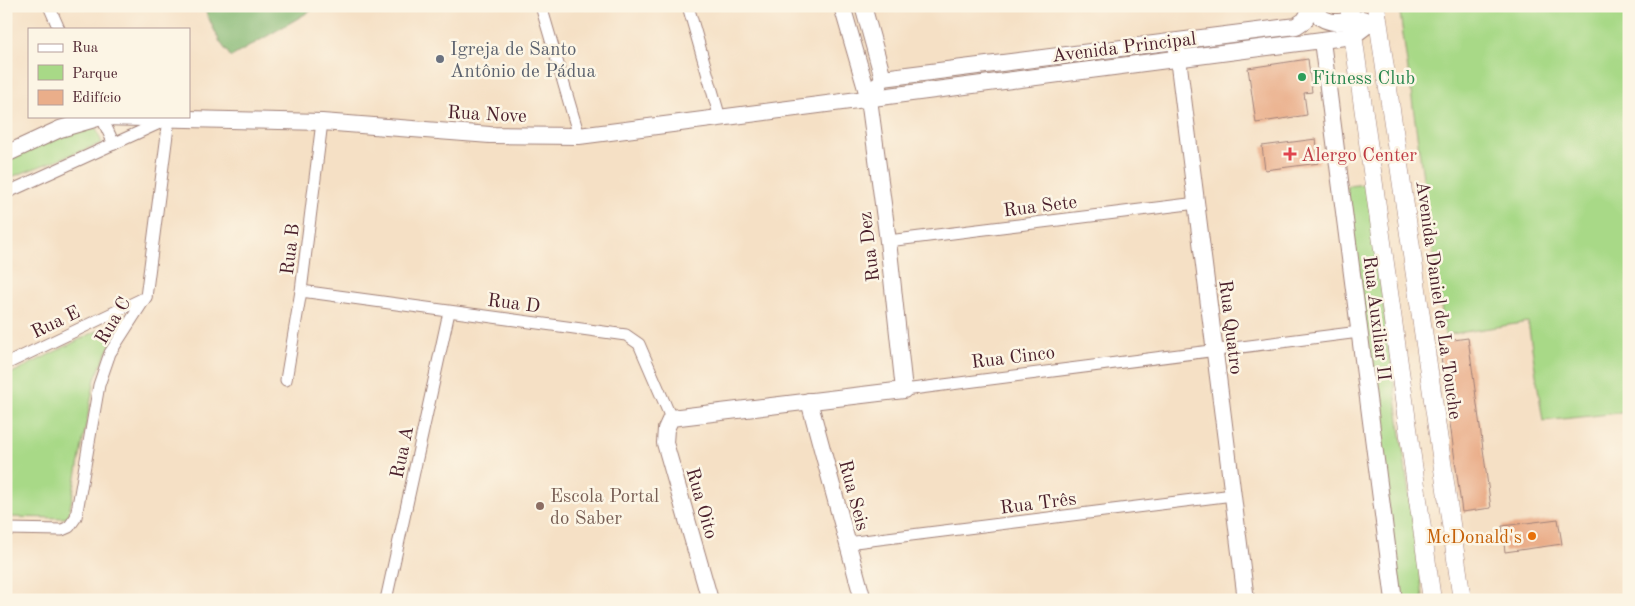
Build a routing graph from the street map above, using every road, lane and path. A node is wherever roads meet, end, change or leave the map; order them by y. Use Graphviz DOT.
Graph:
graph roads {
  1 [pos="49,6"];
  2 [pos="541,6"];
  3 [pos="688,6"];
  4 [pos="842,6"];
  5 [pos="863,6"];
  6 [pos="1312,6"];
  7 [pos="1377,12"];
  8 [pos="1351,21"];
  9 [pos="59,28"];
  10 [pos="1322,41"];
  11 [pos="1176,42"];
  12 [pos="1179,59"];
  13 [pos="884,78"];
  14 [pos="869,99"];
  15 [pos="98,118"];
  16 [pos="101,118"];
  17 [pos="135,118"];
  18 [pos="720,118"];
  19 [pos="169,119"];
  20 [pos="322,122"];
  21 [pos="579,136"];
  22 [pos="114,144"];
  23 [pos="6,154"];
  24 [pos="6,193"];
  25 [pos="1197,203"];
  26 [pos="888,241"];
  27 [pos="301,291"];
  28 [pos="146,297"];
  29 [pos="450,312"];
  30 [pos="1359,332"];
  31 [pos="1215,350"];
  32 [pos="6,364"];
  33 [pos="286,380"];
  34 [pos="904,390"];
  35 [pos="808,402"];
  36 [pos="671,418"];
  37 [pos="1233,495"];
  38 [pos="6,529"];
  39 [pos="847,543"];
  40 [pos="1458,579"];
  41 [pos="386,600"];
  42 [pos="710,600"];
  43 [pos="863,600"];
  44 [pos="1246,600"];
  45 [pos="1394,600"];
  46 [pos="1432,600"];
  47 [pos="1462,600"];
  48 [pos="1469,600"];
  1 -- 9 [label="street"];
  2 -- 21 [label="street"];
  3 -- 18 [label="street"];
  4 -- 14 [label="street"];
  5 -- 13 [label="street"];
  6 -- 8 [label="street"];
  6 -- 11 [label="street, Avenida Principal"];
  7 -- 8 [label="street, Avenida Principal"];
  7 -- 40 [label="main road, Avenida Daniel de La Touche"];
  8 -- 10 [label="street, Avenida Principal"];
  8 -- 46 [label="main road"];
  10 -- 12 [label="street, Avenida Principal"];
  10 -- 30 [label="street, Rua Auxiliar II"];
  11 -- 12 [label="street, Rua Quatro"];
  11 -- 13 [label="street, Avenida Principal"];
  12 -- 14 [label="street, Avenida Principal"];
  12 -- 25 [label="street, Rua Quatro"];
  13 -- 14 [label="street"];
  14 -- 18 [label="street, Rua Nove"];
  14 -- 26 [label="street, Rua Dez"];
  15 -- 23 [label="street, Rua Nove"];
  16 -- 22 [label="street"];
  17 -- 19 [label="street, Rua Nove"];
  18 -- 21 [label="street, Rua Nove"];
  19 -- 20 [label="street, Rua Nove"];
  19 -- 22 [label="street"];
  19 -- 28 [label="street, Rua C"];
  20 -- 21 [label="street, Rua Nove"];
  20 -- 27 [label="street, Rua B"];
  22 -- 24 [label="street"];
  25 -- 26 [label="street, Rua Sete"];
  25 -- 31 [label="street, Rua Quatro"];
  26 -- 34 [label="street, Rua Dez"];
  27 -- 29 [label="street, Rua D"];
  27 -- 33 [label="street, Rua B"];
  28 -- 32 [label="street, Rua E"];
  28 -- 38 [label="street, Rua C"];
  29 -- 36 [label="street, Rua D"];
  29 -- 41 [label="street, Rua A"];
  30 -- 31 [label="street, Rua Cinco"];
  30 -- 45 [label="street, Rua Auxiliar II"];
  31 -- 34 [label="street, Rua Cinco"];
  31 -- 37 [label="street, Rua Quatro"];
  34 -- 35 [label="street, Rua Cinco"];
  35 -- 36 [label="street, Rua Cinco"];
  35 -- 39 [label="street, Rua Seis"];
  36 -- 42 [label="street, Rua Oito"];
  37 -- 39 [label="street, Rua Três"];
  37 -- 44 [label="street, Rua Quatro"];
  39 -- 43 [label="street, Rua Seis"];
  40 -- 47 [label="main road, Avenida Daniel de La Touche"];
  40 -- 48 [label="main road"];
}
